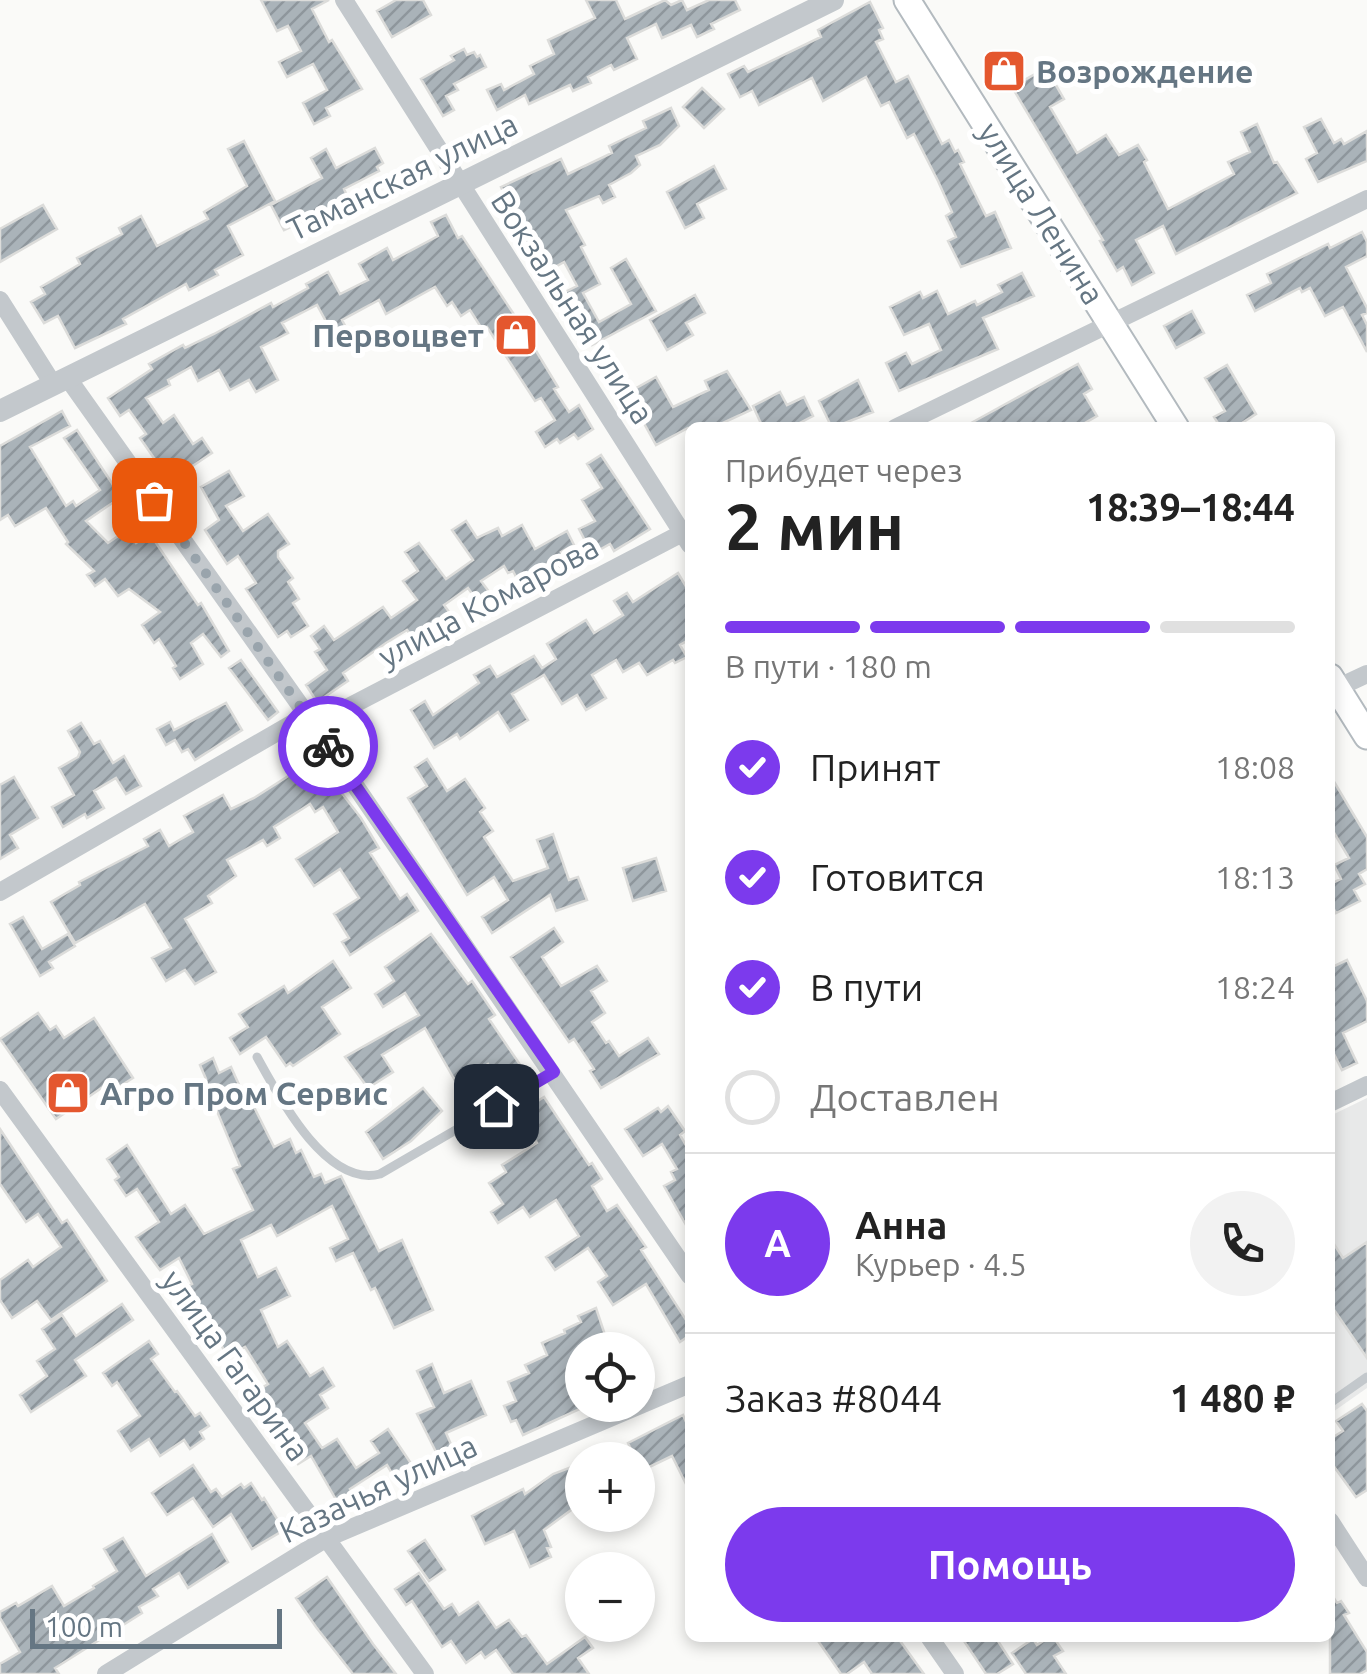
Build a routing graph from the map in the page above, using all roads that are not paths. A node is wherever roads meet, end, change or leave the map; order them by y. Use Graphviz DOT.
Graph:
graph roads {
  1 [pos="344,0"];
  2 [pos="833,0"];
  3 [pos="907,0"];
  4 [pos="458,184"];
  5 [pos="1367,200"];
  6 [pos="0,300"];
  7 [pos="1111,321"];
  8 [pos="60,381"];
  9 [pos="0,411"];
  10 [pos="907,422"];
  11 [pos="1172,422"];
  12 [pos="685,533"];
  13 [pos="685,537"];
  14 [pos="1367,674"];
  15 [pos="1335,682"];
  16 [pos="1335,686"];
  17 [pos="310,720"];
  18 [pos="1367,736"];
  19 [pos="0,892"];
  20 [pos="257,1057"];
  21 [pos="554,1072"];
  22 [pos="1367,1085"];
  23 [pos="0,1090"];
  24 [pos="1335,1101"];
  25 [pos="685,1268"];
  26 [pos="1367,1378"];
  27 [pos="685,1386"];
  28 [pos="1335,1400"];
  29 [pos="1335,1529"];
  30 [pos="325,1539"];
  31 [pos="1367,1578"];
  32 [pos="933,1642"];
  33 [pos="106,1674"];
  34 [pos="425,1674"];
  35 [pos="955,1674"];
  1 -- 4 [label="street, Вокзальная улица"];
  2 -- 4 [label="street, Таманская улица"];
  3 -- 7 [label="main road, улица Ленина"];
  4 -- 8 [label="street, Таманская улица"];
  4 -- 12 [label="street, Вокзальная улица"];
  5 -- 7 [label="street"];
  6 -- 8 [label="street"];
  7 -- 10 [label="street"];
  7 -- 11 [label="main road, улица Ленина"];
  8 -- 9 [label="street, Таманская улица"];
  8 -- 17 [label="street"];
  13 -- 17 [label="street, улица Комарова"];
  14 -- 15 [label="street"];
  16 -- 18 [label="main road"];
  17 -- 19 [label="street, улица Комарова"];
  17 -- 21 [label="street"];
  20 -- 21 [label="lane"];
  21 -- 25 [label="street"];
  22 -- 24 [label="street"];
  23 -- 30 [label="street, улица Гагарина"];
  26 -- 28 [label="lane"];
  27 -- 30 [label="street, Казачья улица"];
  29 -- 31 [label="street"];
  30 -- 33 [label="street, Казачья улица"];
  30 -- 34 [label="street, улица Гагарина"];
  32 -- 35 [label="street"];
}
